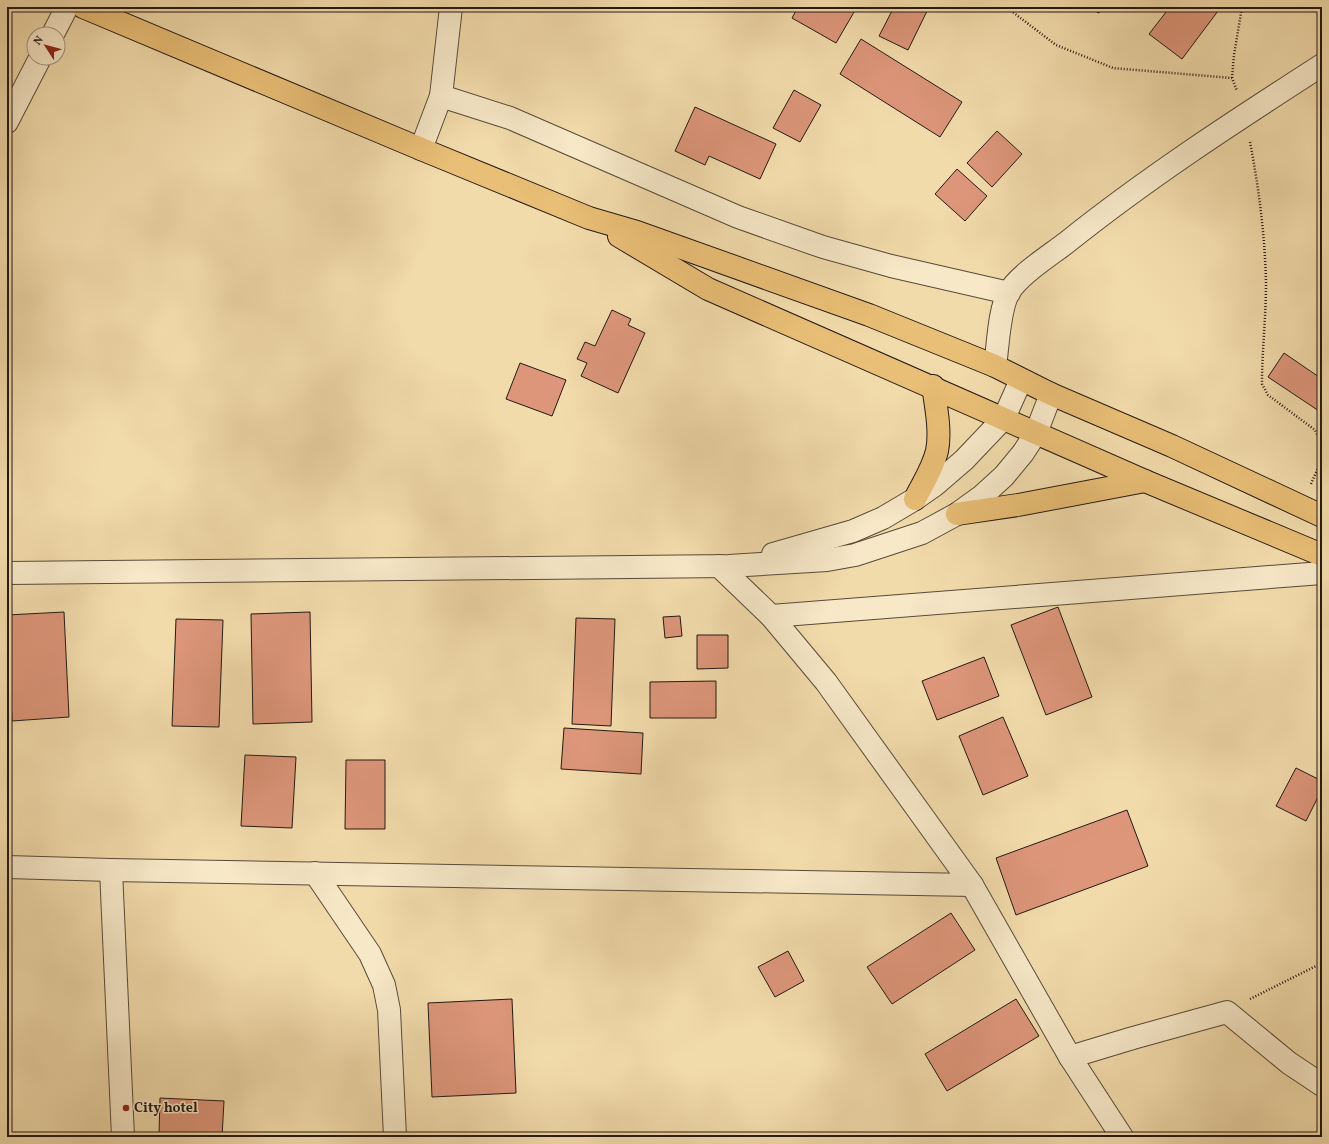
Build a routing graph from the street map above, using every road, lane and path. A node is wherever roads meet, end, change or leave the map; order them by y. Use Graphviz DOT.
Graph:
graph roads {
  1 [pos="67,7"];
  2 [pos="83,7"];
  3 [pos="451,7"];
  4 [pos="1006,7"];
  5 [pos="1242,7"];
  6 [pos="57,26"];
  7 [pos="1322,65"];
  8 [pos="36,66"];
  9 [pos="1232,78"];
  10 [pos="441,96"];
  11 [pos="1245,115"];
  12 [pos="7,122"];
  13 [pos="421,149"];
  14 [pos="589,218"];
  15 [pos="1008,292"];
  16 [pos="995,366"];
  17 [pos="1021,380"];
  18 [pos="932,386"];
  19 [pos="1051,394"];
  20 [pos="1004,418"];
  21 [pos="1036,433"];
  22 [pos="1322,445"];
  23 [pos="1322,454"];
  24 [pos="1145,481"];
  25 [pos="915,499"];
  26 [pos="1302,506"];
  27 [pos="958,514"];
  28 [pos="1322,516"];
  29 [pos="1322,554"];
  30 [pos="724,566"];
  31 [pos="7,573"];
  32 [pos="1322,573"];
  33 [pos="771,616"];
  34 [pos="7,867"];
  35 [pos="111,870"];
  36 [pos="315,873"];
  37 [pos="972,885"];
  38 [pos="1322,963"];
  39 [pos="1227,1012"];
  40 [pos="1070,1057"];
  41 [pos="1322,1086"];
  42 [pos="123,1137"];
  43 [pos="395,1137"];
  44 [pos="1122,1137"];
  1 -- 6 [label="street"];
  2 -- 13 [label="main road"];
  3 -- 10 [label="street"];
  4 -- 9 [label="path"];
  5 -- 9 [label="path"];
  7 -- 11 [label="street"];
  8 -- 12 [label="street"];
  9 -- 11 [label="path"];
  10 -- 13 [label="street"];
  10 -- 15 [label="street"];
  11 -- 15 [label="street"];
  11 -- 22 [label="path"];
  13 -- 14 [label="main road"];
  14 -- 16 [label="main road"];
  14 -- 18 [label="main road"];
  15 -- 16 [label="street"];
  16 -- 17 [label="main road"];
  17 -- 19 [label="main road"];
  17 -- 20 [label="street"];
  18 -- 20 [label="main road"];
  18 -- 25 [label="main road"];
  19 -- 21 [label="street"];
  19 -- 26 [label="main road"];
  20 -- 21 [label="main road"];
  20 -- 25 [label="street"];
  21 -- 24 [label="main road"];
  21 -- 27 [label="street"];
  23 -- 26 [label="path"];
  24 -- 27 [label="main road"];
  24 -- 29 [label="main road"];
  25 -- 30 [label="street"];
  26 -- 28 [label="main road"];
  27 -- 30 [label="street"];
  30 -- 31 [label="street"];
  30 -- 33 [label="street"];
  32 -- 33 [label="street"];
  33 -- 37 [label="street"];
  34 -- 35 [label="street"];
  35 -- 36 [label="street"];
  35 -- 42 [label="street"];
  36 -- 37 [label="street"];
  36 -- 43 [label="street"];
  37 -- 40 [label="street"];
  38 -- 39 [label="path"];
  39 -- 40 [label="street"];
  39 -- 41 [label="street"];
  40 -- 44 [label="street"];
}
